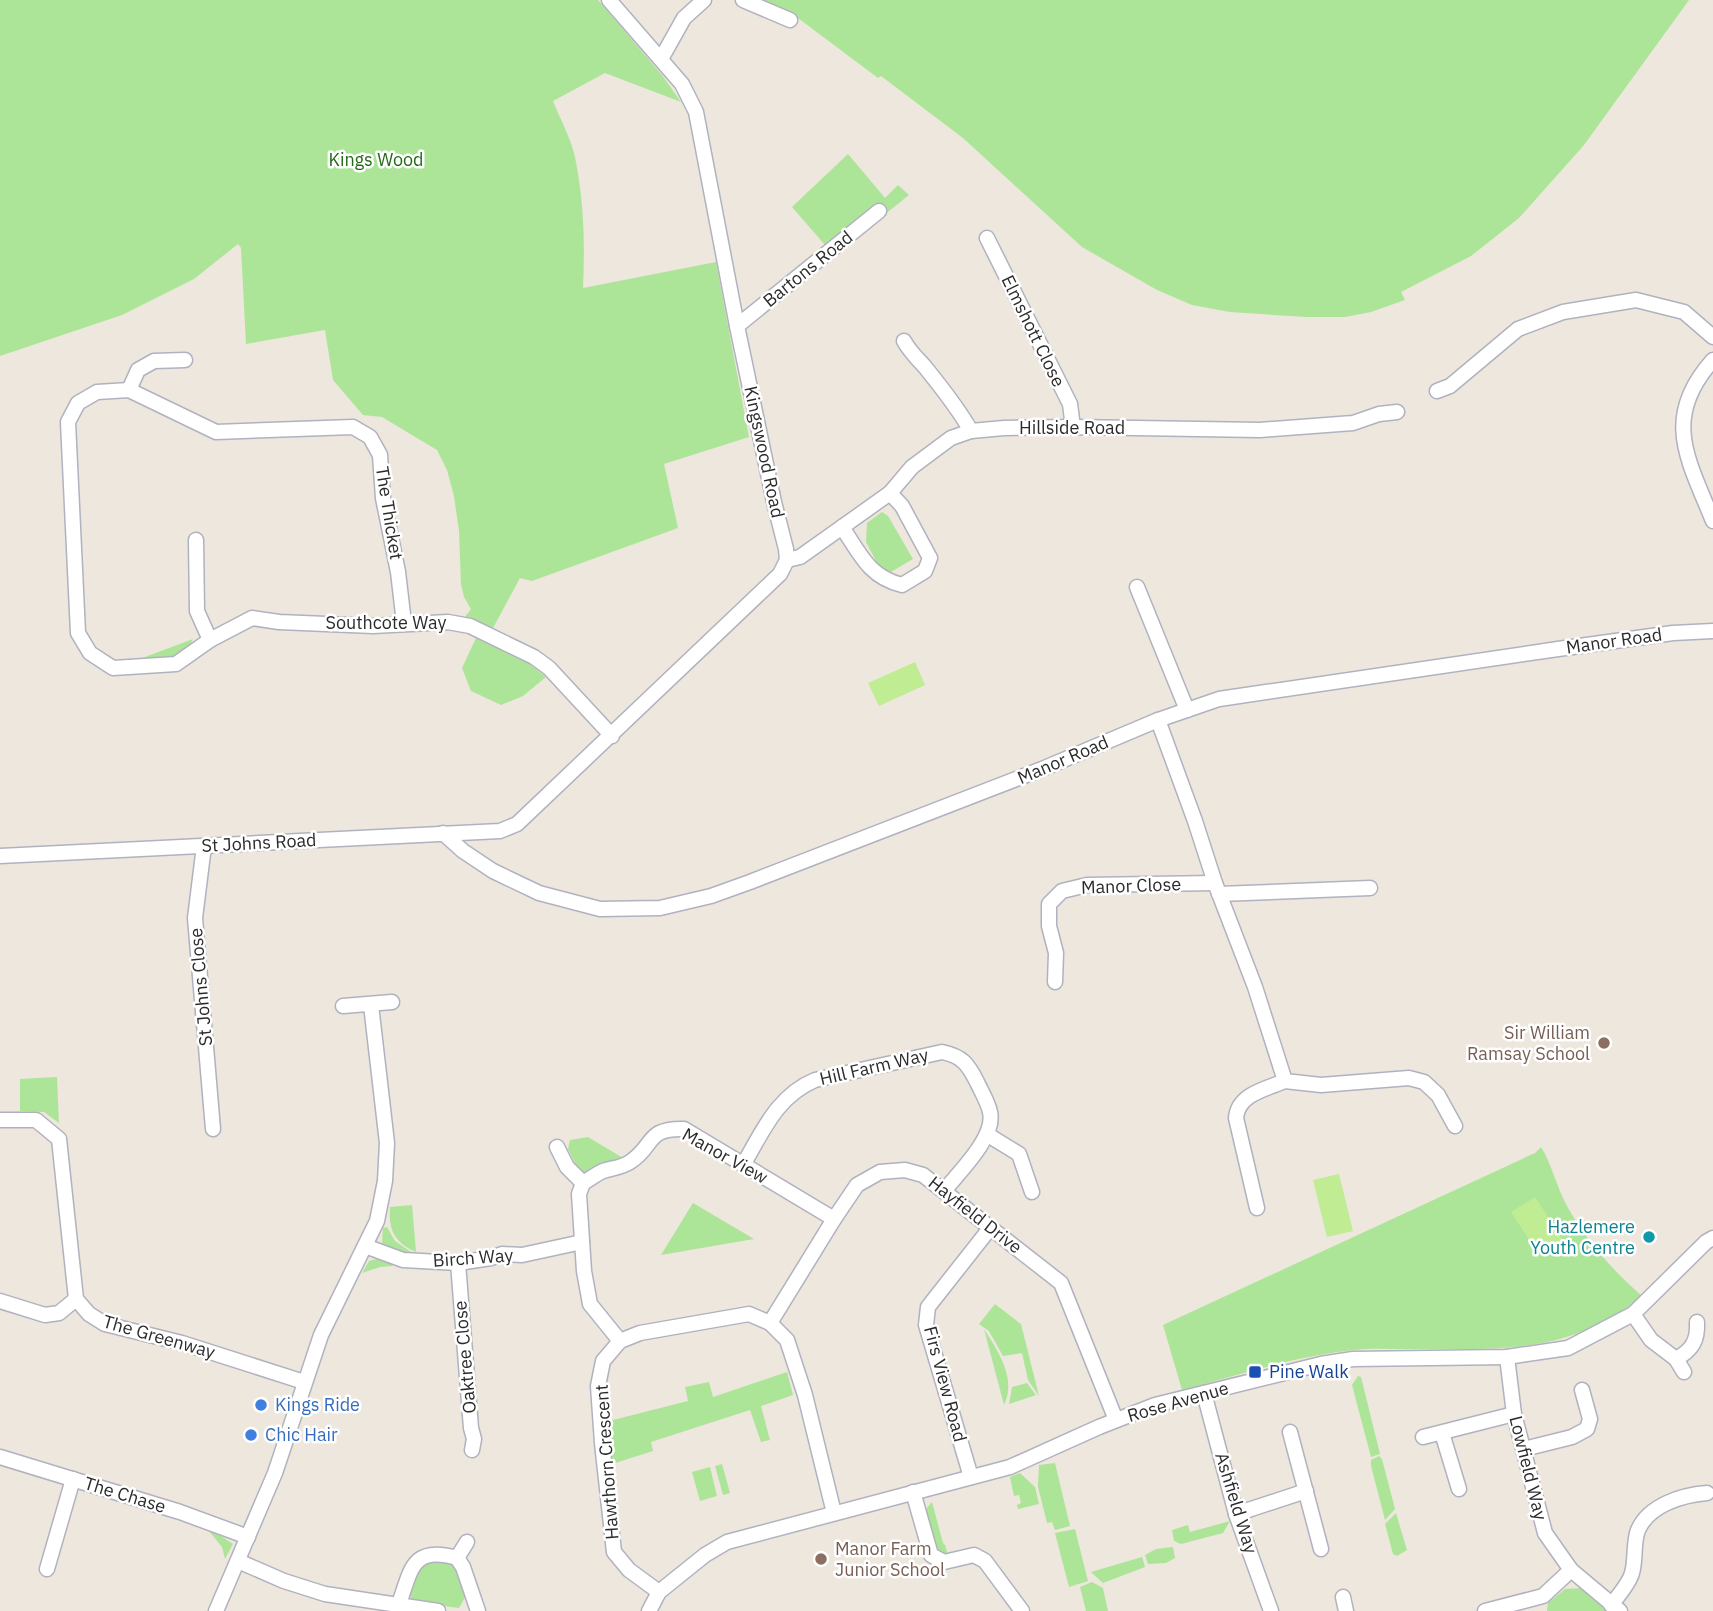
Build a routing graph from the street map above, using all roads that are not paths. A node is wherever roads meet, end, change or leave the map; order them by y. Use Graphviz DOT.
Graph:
graph roads {
  1 [pos="609,0"];
  2 [pos="704,0"];
  3 [pos="743,0"];
  4 [pos="790,20"];
  5 [pos="661,59"];
  6 [pos="879,212"];
  7 [pos="987,238"];
  8 [pos="737,326"];
  9 [pos="1713,337"];
  10 [pos="904,341"];
  11 [pos="1713,359"];
  12 [pos="185,360"];
  13 [pos="129,390"];
  14 [pos="1437,391"];
  15 [pos="1398,412"];
  16 [pos="1073,427"];
  17 [pos="971,431"];
  18 [pos="890,493"];
  19 [pos="1713,521"];
  20 [pos="842,527"];
  21 [pos="195,540"];
  22 [pos="788,560"];
  23 [pos="1137,587"];
  24 [pos="404,623"];
  25 [pos="1713,631"];
  26 [pos="210,640"];
  27 [pos="1187,710"];
  28 [pos="1157,720"];
  29 [pos="612,736"];
  30 [pos="443,833"];
  31 [pos="204,846"];
  32 [pos="0,856"];
  33 [pos="1217,888"];
  34 [pos="1370,888"];
  35 [pos="1055,982"];
  36 [pos="391,1002"];
  37 [pos="372,1004"];
  38 [pos="343,1006"];
  39 [pos="1285,1081"];
  40 [pos="0,1120"];
  41 [pos="1455,1126"];
  42 [pos="213,1129"];
  43 [pos="988,1135"];
  44 [pos="557,1147"];
  45 [pos="743,1165"];
  46 [pos="583,1183"];
  47 [pos="944,1191"];
  48 [pos="1032,1192"];
  49 [pos="1257,1208"];
  50 [pos="834,1219"];
  51 [pos="991,1227"];
  52 [pos="1713,1238"];
  53 [pos="582,1242"];
  54 [pos="365,1246"];
  55 [pos="457,1263"];
  56 [pos="76,1299"];
  57 [pos="0,1301"];
  58 [pos="1633,1314"];
  59 [pos="1698,1322"];
  60 [pos="771,1323"];
  61 [pos="620,1341"];
  62 [pos="1507,1357"];
  63 [pos="304,1382"];
  64 [pos="1582,1390"];
  65 [pos="1204,1393"];
  66 [pos="1514,1414"];
  67 [pos="1116,1420"];
  68 [pos="1290,1432"];
  69 [pos="1442,1433"];
  70 [pos="1423,1437"];
  71 [pos="1524,1449"];
  72 [pos="472,1450"];
  73 [pos="0,1457"];
  74 [pos="971,1477"];
  75 [pos="73,1479"];
  76 [pos="1459,1489"];
  77 [pos="1306,1491"];
  78 [pos="913,1492"];
  79 [pos="1707,1493"];
  80 [pos="834,1513"];
  81 [pos="1237,1514"];
  82 [pos="247,1537"];
  83 [pos="467,1542"];
  84 [pos="1321,1549"];
  85 [pos="457,1558"];
  86 [pos="237,1561"];
  87 [pos="47,1569"];
  88 [pos="1571,1570"];
  89 [pos="659,1592"];
  90 [pos="399,1604"];
  91 [pos="1616,1608"];
  92 [pos="216,1611"];
  93 [pos="438,1611"];
  94 [pos="478,1611"];
  95 [pos="649,1611"];
  96 [pos="1022,1611"];
  97 [pos="1271,1611"];
  98 [pos="1485,1611"];
  1 -- 5 [label="street, Kingswood Road"];
  2 -- 5 [label="street"];
  3 -- 4 [label="street"];
  5 -- 8 [label="street, Kingswood Road"];
  6 -- 8 [label="street, Bartons Road"];
  7 -- 16 [label="street, Elmshott Close"];
  8 -- 22 [label="street, Kingswood Road"];
  9 -- 14 [label="street"];
  10 -- 17 [label="street"];
  11 -- 19 [label="street"];
  12 -- 13 [label="street"];
  13 -- 24 [label="street, The Thicket"];
  13 -- 26 [label="street, Southcote Way"];
  15 -- 16 [label="street, Hillside Road"];
  16 -- 17 [label="street, Hillside Road"];
  17 -- 18 [label="street, Hillside Road"];
  18 -- 20 [label="street, Hillside Road"];
  18 -- 20 [label="street"];
  20 -- 22 [label="street, Hillside Road"];
  21 -- 26 [label="street"];
  22 -- 29 [label="street"];
  23 -- 27 [label="street"];
  24 -- 26 [label="street, Southcote Way"];
  24 -- 29 [label="street, Southcote Way"];
  25 -- 27 [label="street, Manor Road"];
  27 -- 28 [label="street, Manor Road"];
  28 -- 30 [label="street, Manor Road"];
  28 -- 33 [label="street"];
  29 -- 30 [label="street, St Johns Road"];
  30 -- 31 [label="street, St Johns Road"];
  31 -- 32 [label="street, St Johns Road"];
  31 -- 42 [label="street, St Johns Close"];
  33 -- 34 [label="street, Manor Close"];
  33 -- 35 [label="street, Manor Close"];
  33 -- 39 [label="street"];
  36 -- 37 [label="street"];
  37 -- 38 [label="street"];
  37 -- 54 [label="street"];
  39 -- 41 [label="street"];
  39 -- 49 [label="street"];
  40 -- 56 [label="street"];
  43 -- 45 [label="street, Hill Farm Way"];
  43 -- 47 [label="street"];
  43 -- 48 [label="street"];
  44 -- 46 [label="street"];
  45 -- 46 [label="street, Manor View"];
  45 -- 50 [label="street, Manor View"];
  46 -- 53 [label="street"];
  47 -- 50 [label="street, Hayfield Drive"];
  47 -- 51 [label="street, Hayfield Drive"];
  50 -- 60 [label="street, Hayfield Drive"];
  51 -- 67 [label="street, Hayfield Drive"];
  51 -- 74 [label="street, Firs View Road"];
  52 -- 58 [label="street, Rose Avenue"];
  53 -- 55 [label="street, Birch Way"];
  53 -- 61 [label="street"];
  54 -- 55 [label="street, Birch Way"];
  54 -- 63 [label="street"];
  55 -- 72 [label="street, Oaktree Close"];
  56 -- 57 [label="street"];
  56 -- 63 [label="street, The Greenway"];
  58 -- 59 [label="street"];
  58 -- 62 [label="street, Rose Avenue"];
  60 -- 61 [label="street"];
  60 -- 80 [label="street"];
  61 -- 89 [label="street, Hawthorn Crescent"];
  62 -- 65 [label="street, Rose Avenue"];
  62 -- 66 [label="street, Lowfield Way"];
  63 -- 82 [label="street"];
  64 -- 71 [label="street"];
  65 -- 67 [label="street, Rose Avenue"];
  65 -- 81 [label="street, Ashfield Way"];
  66 -- 69 [label="street"];
  66 -- 71 [label="street, Lowfield Way"];
  67 -- 74 [label="street, Rose Avenue"];
  68 -- 77 [label="street"];
  69 -- 70 [label="street"];
  69 -- 76 [label="street"];
  71 -- 88 [label="street, Lowfield Way"];
  73 -- 75 [label="street, The Chase"];
  74 -- 78 [label="street, Rose Avenue"];
  75 -- 82 [label="street, The Chase"];
  75 -- 87 [label="street"];
  77 -- 81 [label="street"];
  77 -- 84 [label="street"];
  78 -- 80 [label="street, Rose Avenue"];
  78 -- 96 [label="street"];
  79 -- 91 [label="street"];
  80 -- 89 [label="street, Rose Avenue"];
  81 -- 97 [label="street, Ashfield Way"];
  82 -- 86 [label="street"];
  83 -- 85 [label="street"];
  85 -- 90 [label="street"];
  85 -- 94 [label="street"];
  86 -- 90 [label="street"];
  86 -- 92 [label="street"];
  88 -- 91 [label="street, Lowfield Way"];
  88 -- 98 [label="street"];
  89 -- 95 [label="street, Rose Avenue"];
  90 -- 93 [label="street"];
}
